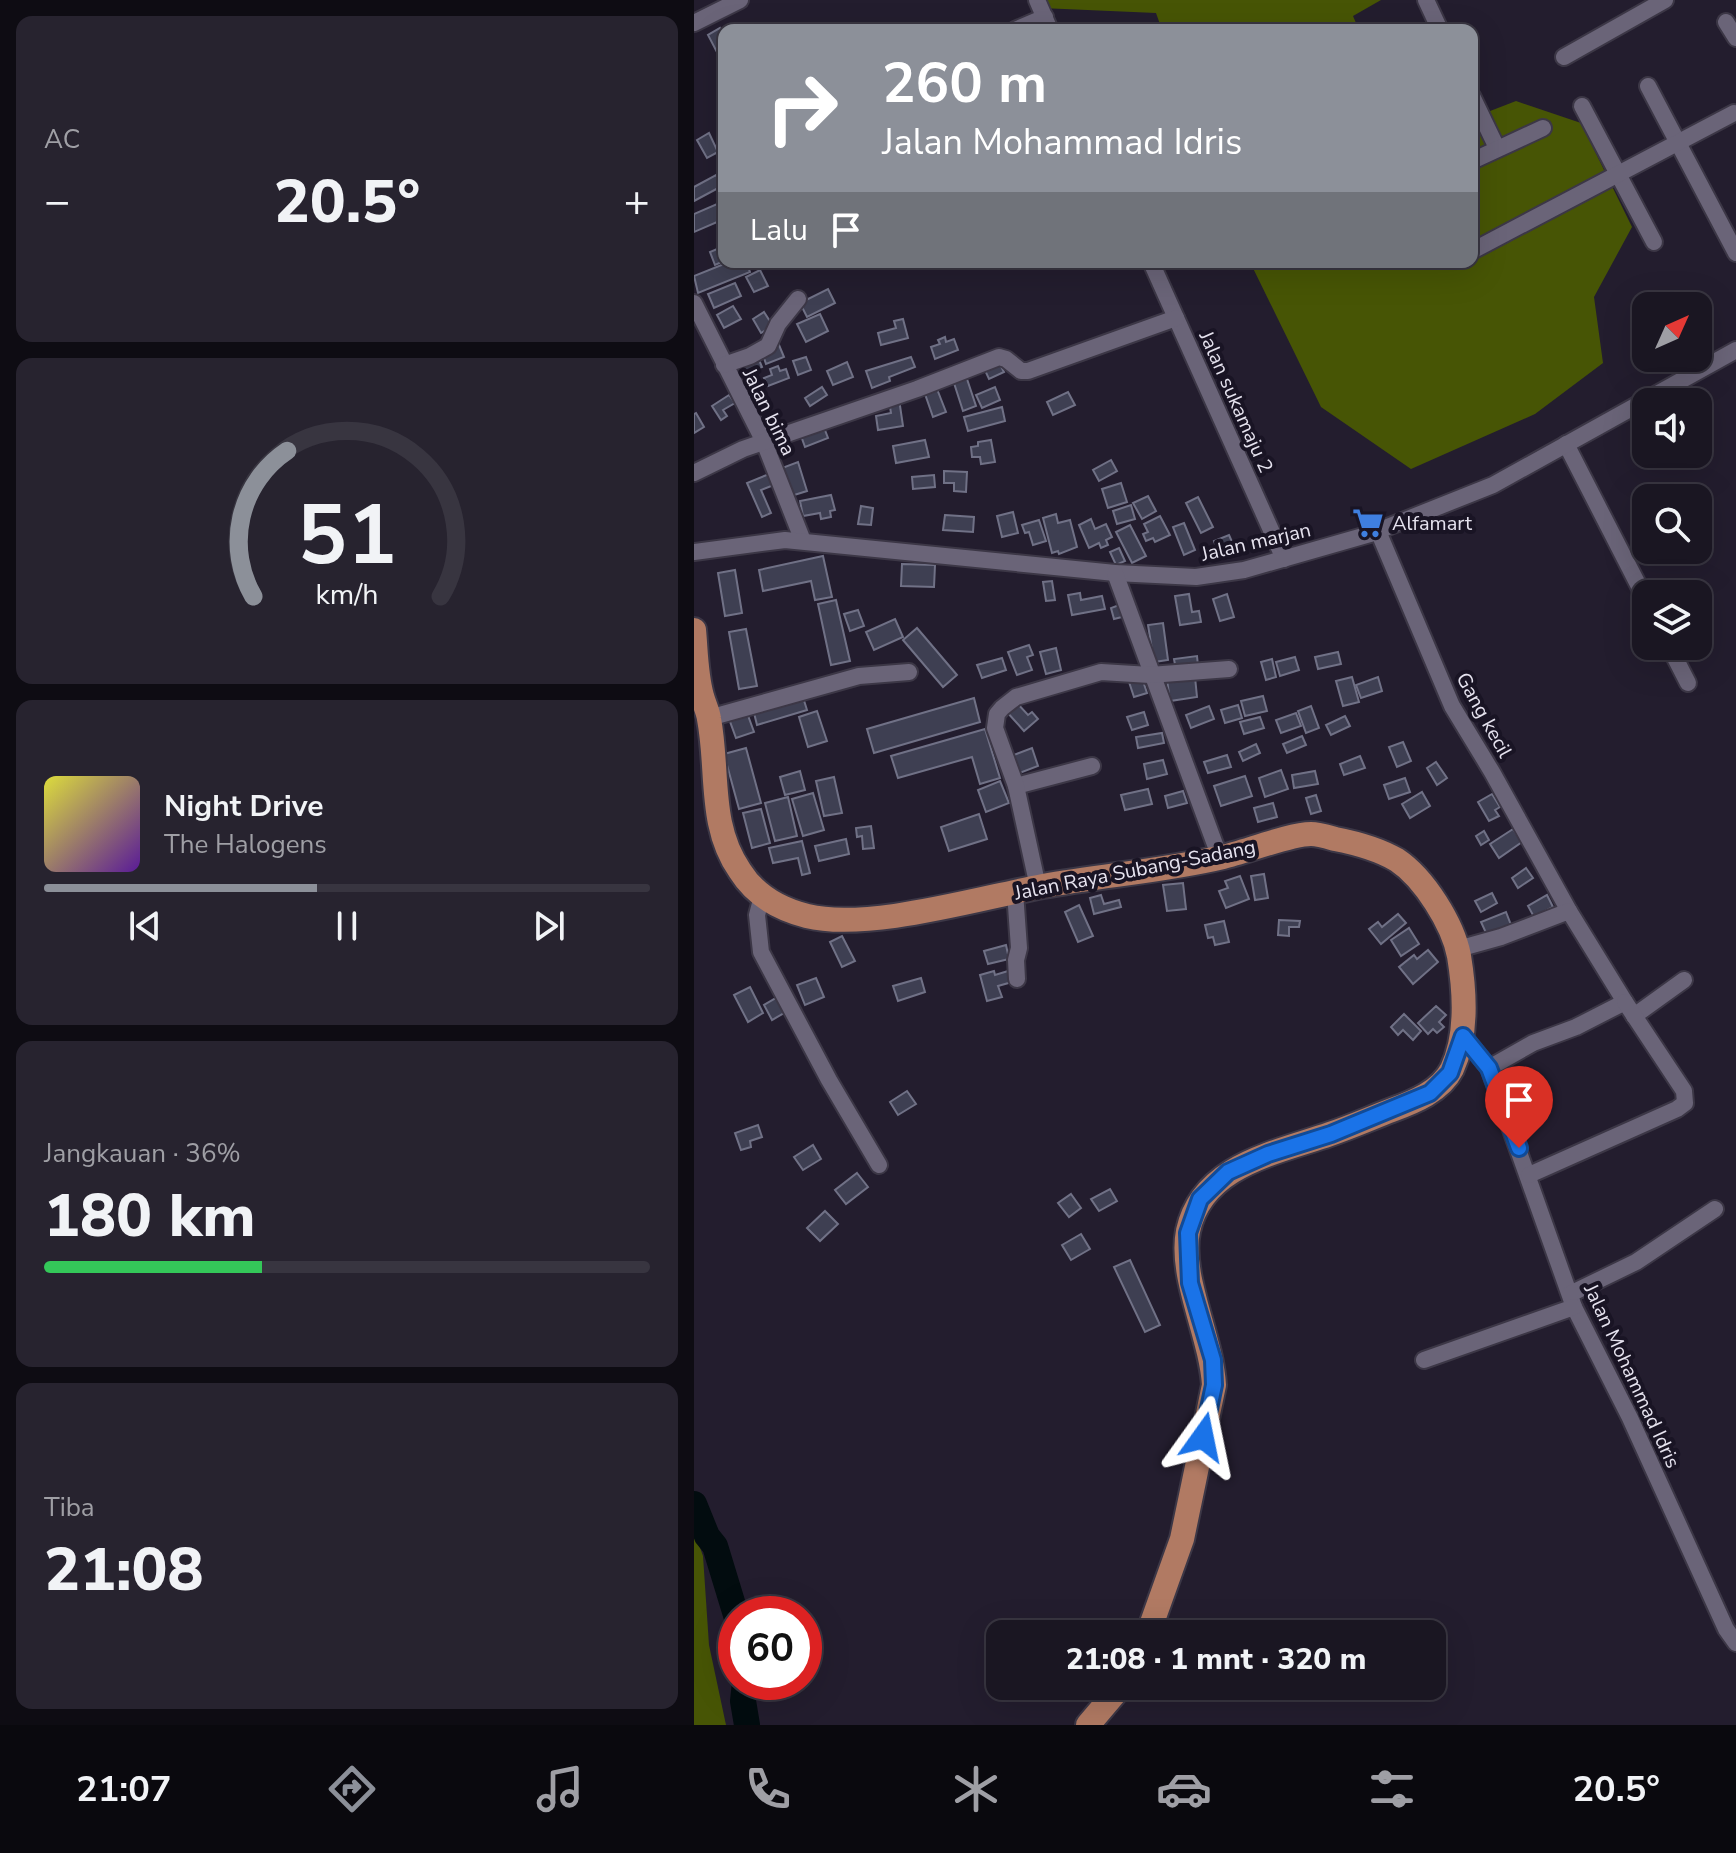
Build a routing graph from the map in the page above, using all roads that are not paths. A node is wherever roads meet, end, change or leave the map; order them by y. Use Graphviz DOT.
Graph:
graph roads {
  1 [pos="1037,0"];
  2 [pos="1426,0"];
  3 [pos="1665,0"];
  4 [pos="730,2"];
  5 [pos="1726,22"];
  6 [pos="694,23"];
  7 [pos="1048,24"];
  8 [pos="1437,24"];
  9 [pos="1736,38"];
  10 [pos="1564,57"];
  11 [pos="1648,86"];
  12 [pos="1582,106"];
  13 [pos="1478,108"];
  14 [pos="1734,113"];
  15 [pos="1543,128"];
  16 [pos="1677,142"];
  17 [pos="1497,148"];
  18 [pos="1478,158"];
  19 [pos="1618,174"];
  20 [pos="1654,242"];
  21 [pos="1478,248"];
  22 [pos="1736,253"];
  23 [pos="1154,268"];
  24 [pos="798,299"];
  25 [pos="694,303"];
  26 [pos="1176,318"];
  27 [pos="1736,350"];
  28 [pos="724,365"];
  29 [pos="764,442"];
  30 [pos="1566,444"];
  31 [pos="694,473"];
  32 [pos="1378,531"];
  33 [pos="803,541"];
  34 [pos="694,552"];
  35 [pos="1284,559"];
  36 [pos="1115,573"];
  37 [pos="1636,580"];
  38 [pos="694,630"];
  39 [pos="1676,660"];
  40 [pos="1229,669"];
  41 [pos="909,672"];
  42 [pos="1150,675"];
  43 [pos="1688,683"];
  44 [pos="697,694"];
  45 [pos="709,718"];
  46 [pos="1092,766"];
  47 [pos="1016,786"];
  48 [pos="1220,858"];
  49 [pos="1027,890"];
  50 [pos="762,896"];
  51 [pos="1569,911"];
  52 [pos="1458,949"];
  53 [pos="1017,979"];
  54 [pos="1684,980"];
  55 [pos="1630,1009"];
  56 [pos="1463,1036"];
  57 [pos="1489,1068"];
  58 [pos="879,1165"];
  59 [pos="1529,1175"];
  60 [pos="1715,1209"];
  61 [pos="1572,1301"];
  62 [pos="1424,1360"];
  63 [pos="1153,1620"];
  64 [pos="1736,1643"];
  65 [pos="1109,1700"];
  66 [pos="1088,1725"];
  1 -- 7 [label="street"];
  2 -- 8 [label="street"];
  3 -- 10 [label="street"];
  4 -- 6 [label="street"];
  5 -- 9 [label="street"];
  11 -- 16 [label="street"];
  12 -- 19 [label="street"];
  13 -- 17 [label="street"];
  14 -- 16 [label="street"];
  15 -- 17 [label="street"];
  16 -- 19 [label="street"];
  16 -- 22 [label="street"];
  17 -- 18 [label="street"];
  19 -- 20 [label="street"];
  19 -- 21 [label="street"];
  23 -- 26 [label="street, Jalan sukamaju 2"];
  24 -- 28 [label="street"];
  25 -- 28 [label="street, Jalan bima"];
  26 -- 29 [label="street"];
  26 -- 35 [label="street, Jalan sukamaju 2"];
  27 -- 30 [label="street, Jalan marjan"];
  28 -- 29 [label="street, Jalan bima"];
  29 -- 31 [label="street"];
  29 -- 33 [label="street, Jalan bima"];
  30 -- 32 [label="street, Jalan marjan"];
  30 -- 37 [label="street"];
  32 -- 35 [label="street, Jalan marjan"];
  32 -- 51 [label="street, Gang kecil"];
  33 -- 34 [label="street, Jalan marjan"];
  33 -- 36 [label="street, Jalan marjan"];
  35 -- 36 [label="street, Jalan marjan"];
  36 -- 42 [label="street"];
  38 -- 44 [label="main road, Jalan Raya Subang-Sadang"];
  39 -- 43 [label="street"];
  40 -- 42 [label="street"];
  41 -- 45 [label="street"];
  42 -- 47 [label="street"];
  42 -- 48 [label="street"];
  44 -- 45 [label="main road, Jalan Raya Subang-Sadang"];
  45 -- 50 [label="main road, Jalan Raya Subang-Sadang"];
  46 -- 47 [label="street"];
  47 -- 49 [label="street"];
  48 -- 49 [label="main road, Jalan Raya Subang-Sadang"];
  48 -- 52 [label="main road, Jalan Raya Subang-Sadang"];
  49 -- 50 [label="main road, Jalan Raya Subang-Sadang"];
  49 -- 53 [label="street"];
  50 -- 58 [label="street"];
  51 -- 52 [label="street"];
  51 -- 55 [label="street, Gang kecil"];
  52 -- 56 [label="main road, Jalan Raya Subang-Sadang"];
  54 -- 55 [label="street"];
  55 -- 57 [label="street"];
  55 -- 59 [label="street, Gang kecil"];
  56 -- 57 [label="street, Jalan Mohammad Idris"];
  56 -- 63 [label="main road, Jalan Raya Subang-Sadang"];
  57 -- 59 [label="street, Jalan Mohammad Idris"];
  59 -- 61 [label="street, Jalan Mohammad Idris"];
  60 -- 61 [label="street"];
  61 -- 62 [label="street"];
  61 -- 64 [label="street, Jalan Mohammad Idris"];
  65 -- 66 [label="main road"];
}
